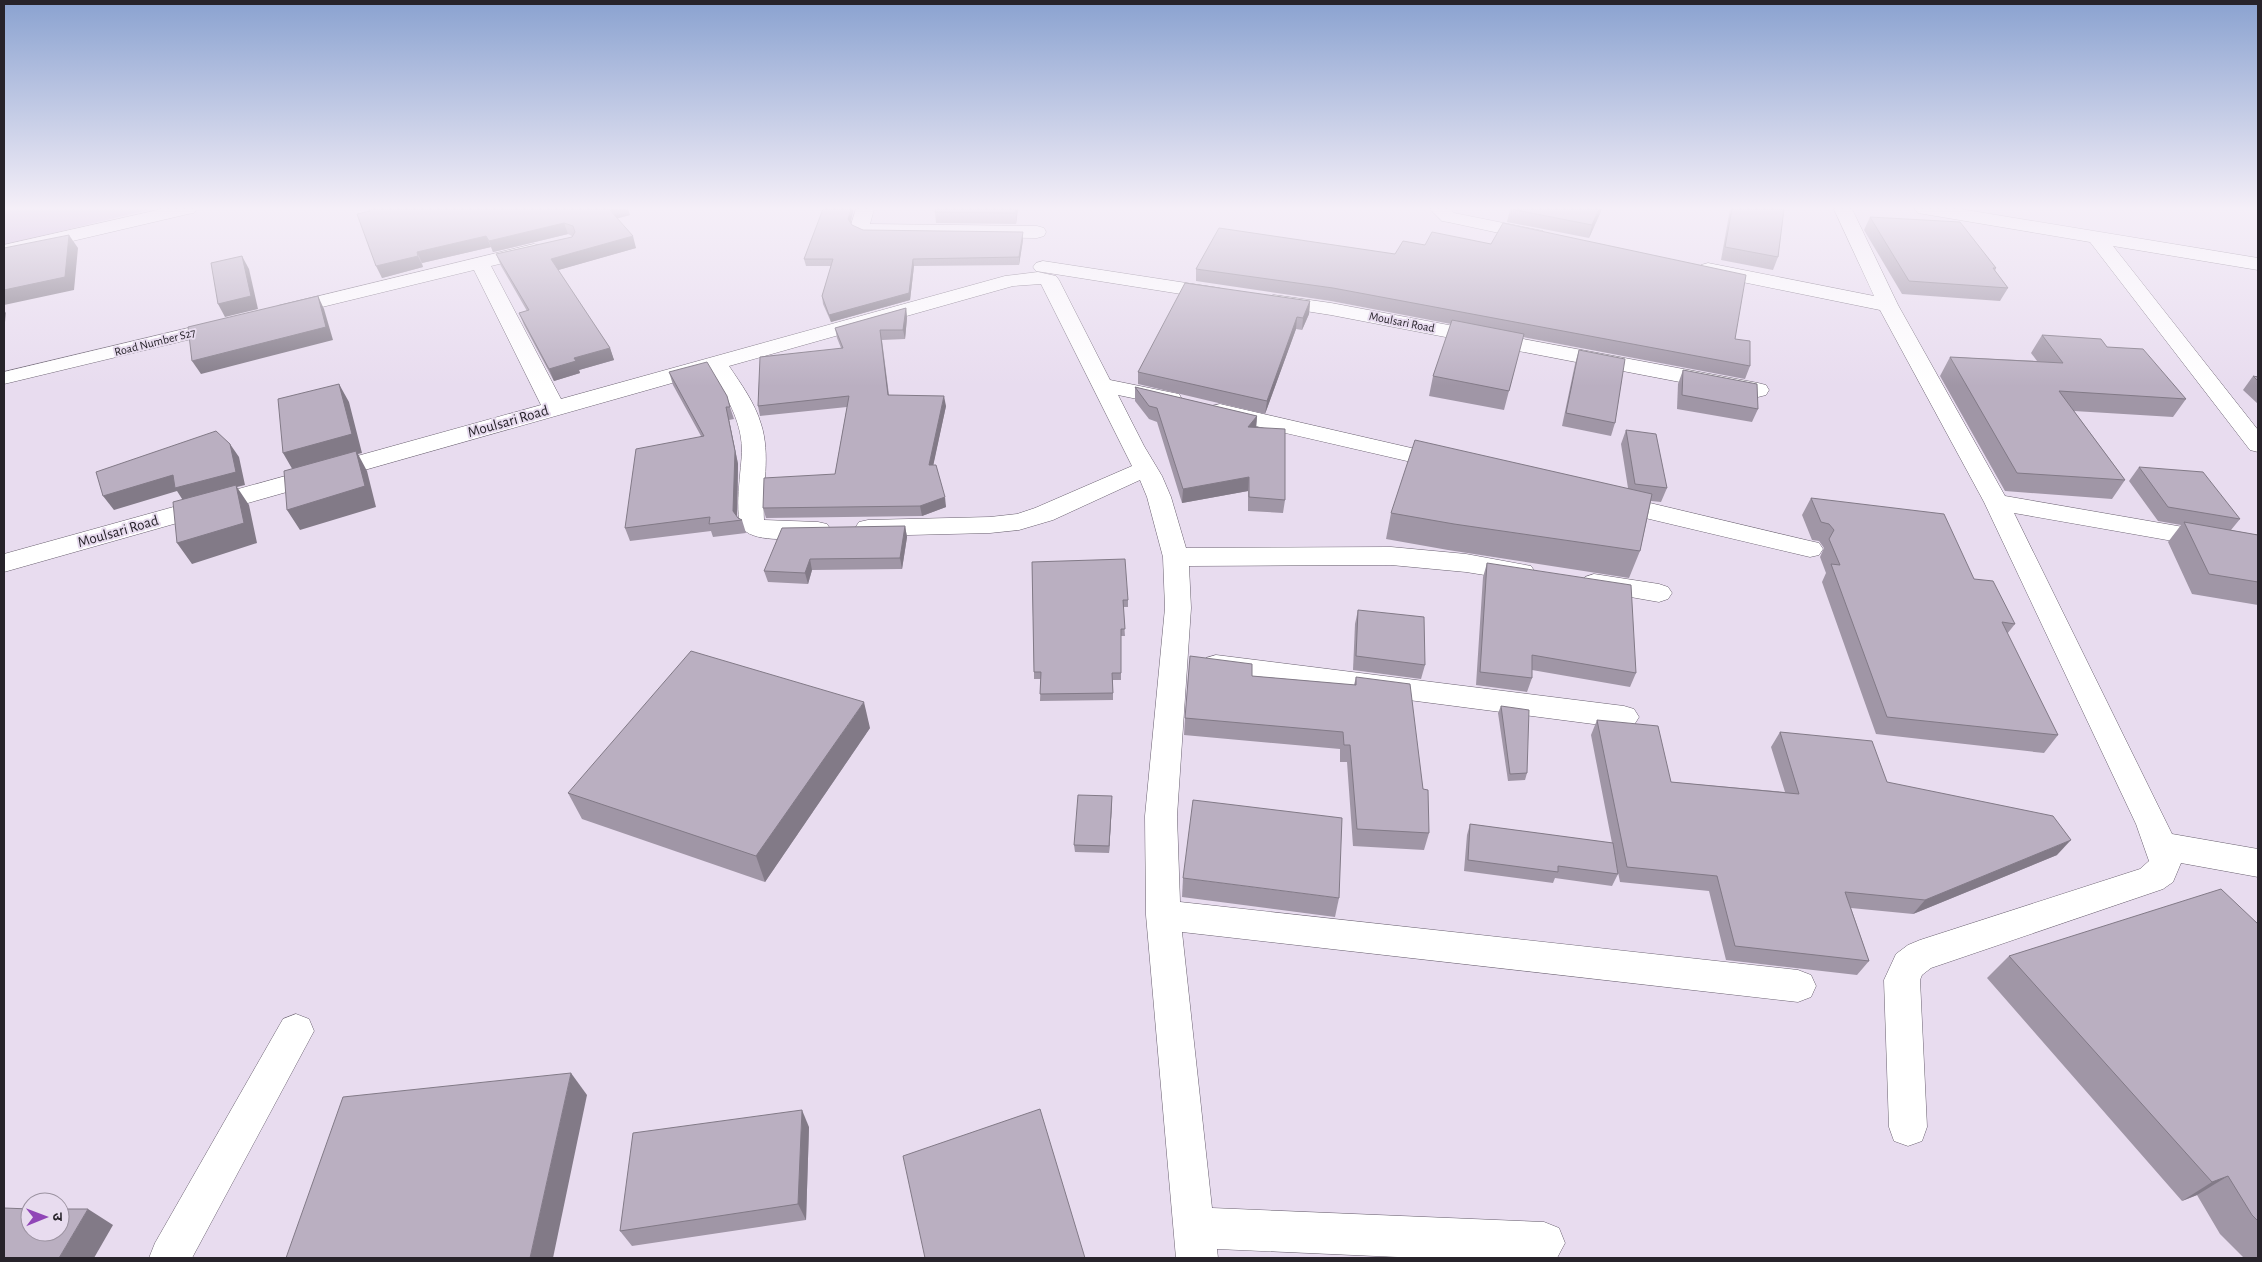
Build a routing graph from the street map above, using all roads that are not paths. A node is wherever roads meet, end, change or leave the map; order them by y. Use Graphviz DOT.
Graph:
graph roads {
  1 [pos="460,268"];
  2 [pos="482,268"];
  3 [pos="1042,268"];
  4 [pos="1701,268"];
  5 [pos="1870,268"];
  6 [pos="2120,268"];
  7 [pos="1043,273"];
  8 [pos="1888,305"];
  9 [pos="271,314"];
  10 [pos="242,321"];
  11 [pos="716,363"];
  12 [pos="4,378"];
  13 [pos="1101,385"];
  14 [pos="1758,390"];
  15 [pos="554,408"];
  16 [pos="2258,445"];
  17 [pos="1467,468"];
  18 [pos="1145,469"];
  19 [pos="1593,498"];
  20 [pos="1996,502"];
  21 [pos="2258,548"];
  22 [pos="1810,549"];
  23 [pos="1176,557"];
  24 [pos="4,563"];
  25 [pos="1543,575"];
  26 [pos="1572,580"];
  27 [pos="1659,593"];
  28 [pos="1175,660"];
  29 [pos="1624,717"];
  30 [pos="2161,846"];
  31 [pos="2258,863"];
  32 [pos="1163,915"];
  33 [pos="1798,986"];
  34 [pos="296,1031"];
  35 [pos="1908,1127"];
  36 [pos="1195,1243"];
  37 [pos="1544,1243"];
  38 [pos="170,1258"];
  1 -- 9 [label="street"];
  2 -- 15 [label="street"];
  3 -- 7 [label="street"];
  4 -- 8 [label="street"];
  5 -- 8 [label="street"];
  6 -- 16 [label="street"];
  7 -- 11 [label="street, Moulsari Road"];
  7 -- 13 [label="street"];
  7 -- 14 [label="street, Moulsari Road"];
  8 -- 20 [label="street"];
  10 -- 12 [label="street, Road Number S27"];
  11 -- 15 [label="street, Moulsari Road"];
  11 -- 18 [label="street"];
  13 -- 17 [label="street"];
  13 -- 18 [label="street"];
  15 -- 24 [label="street, Moulsari Road"];
  18 -- 23 [label="street"];
  19 -- 22 [label="street"];
  20 -- 21 [label="street"];
  20 -- 30 [label="street"];
  23 -- 25 [label="street"];
  23 -- 28 [label="street"];
  26 -- 27 [label="street"];
  28 -- 29 [label="street"];
  28 -- 32 [label="street"];
  30 -- 31 [label="street"];
  30 -- 35 [label="street"];
  32 -- 33 [label="street"];
  32 -- 36 [label="street"];
  34 -- 38 [label="street"];
  36 -- 37 [label="street"];
}
